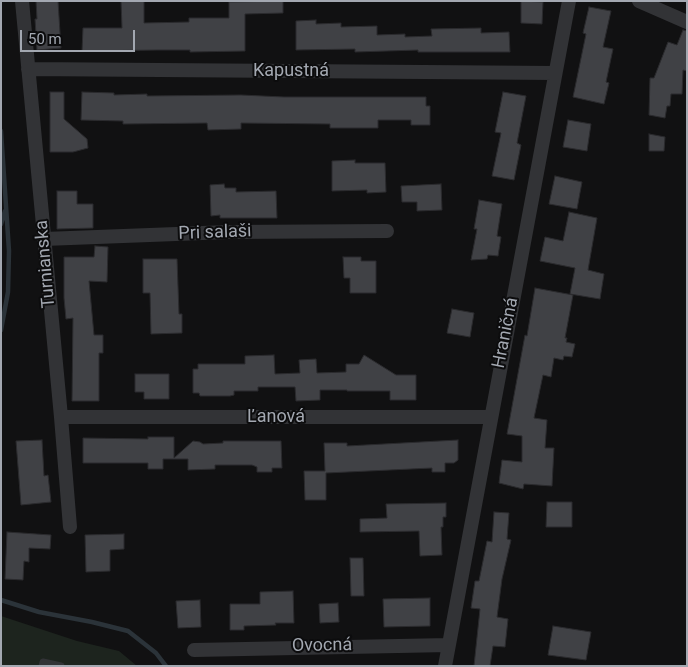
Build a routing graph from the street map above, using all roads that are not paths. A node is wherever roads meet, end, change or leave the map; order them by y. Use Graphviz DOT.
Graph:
graph roads {
  1 [pos="22,1"];
  2 [pos="569,1"];
  3 [pos="638,1"];
  4 [pos="687,22"];
  5 [pos="28,69"];
  6 [pos="555,73"];
  7 [pos="387,232"];
  8 [pos="44,239"];
  9 [pos="61,417"];
  10 [pos="491,417"];
  11 [pos="70,527"];
  12 [pos="449,645"];
  13 [pos="194,650"];
  14 [pos="42,666"];
  15 [pos="60,666"];
  16 [pos="445,666"];
  1 -- 5 [label="street, Turnianska"];
  2 -- 6 [label="street, Hraničná"];
  3 -- 4 [label="street"];
  5 -- 6 [label="street, Kapustná"];
  5 -- 8 [label="street, Turnianska"];
  6 -- 10 [label="street, Hraničná"];
  7 -- 8 [label="street, Pri salaši"];
  8 -- 9 [label="street, Turnianska"];
  9 -- 10 [label="street, Ľanová"];
  9 -- 11 [label="street, Turnianska"];
  10 -- 12 [label="street, Hraničná"];
  12 -- 13 [label="street, Ovocná"];
  12 -- 16 [label="street, Hraničná"];
  14 -- 15 [label="lane"];
}
